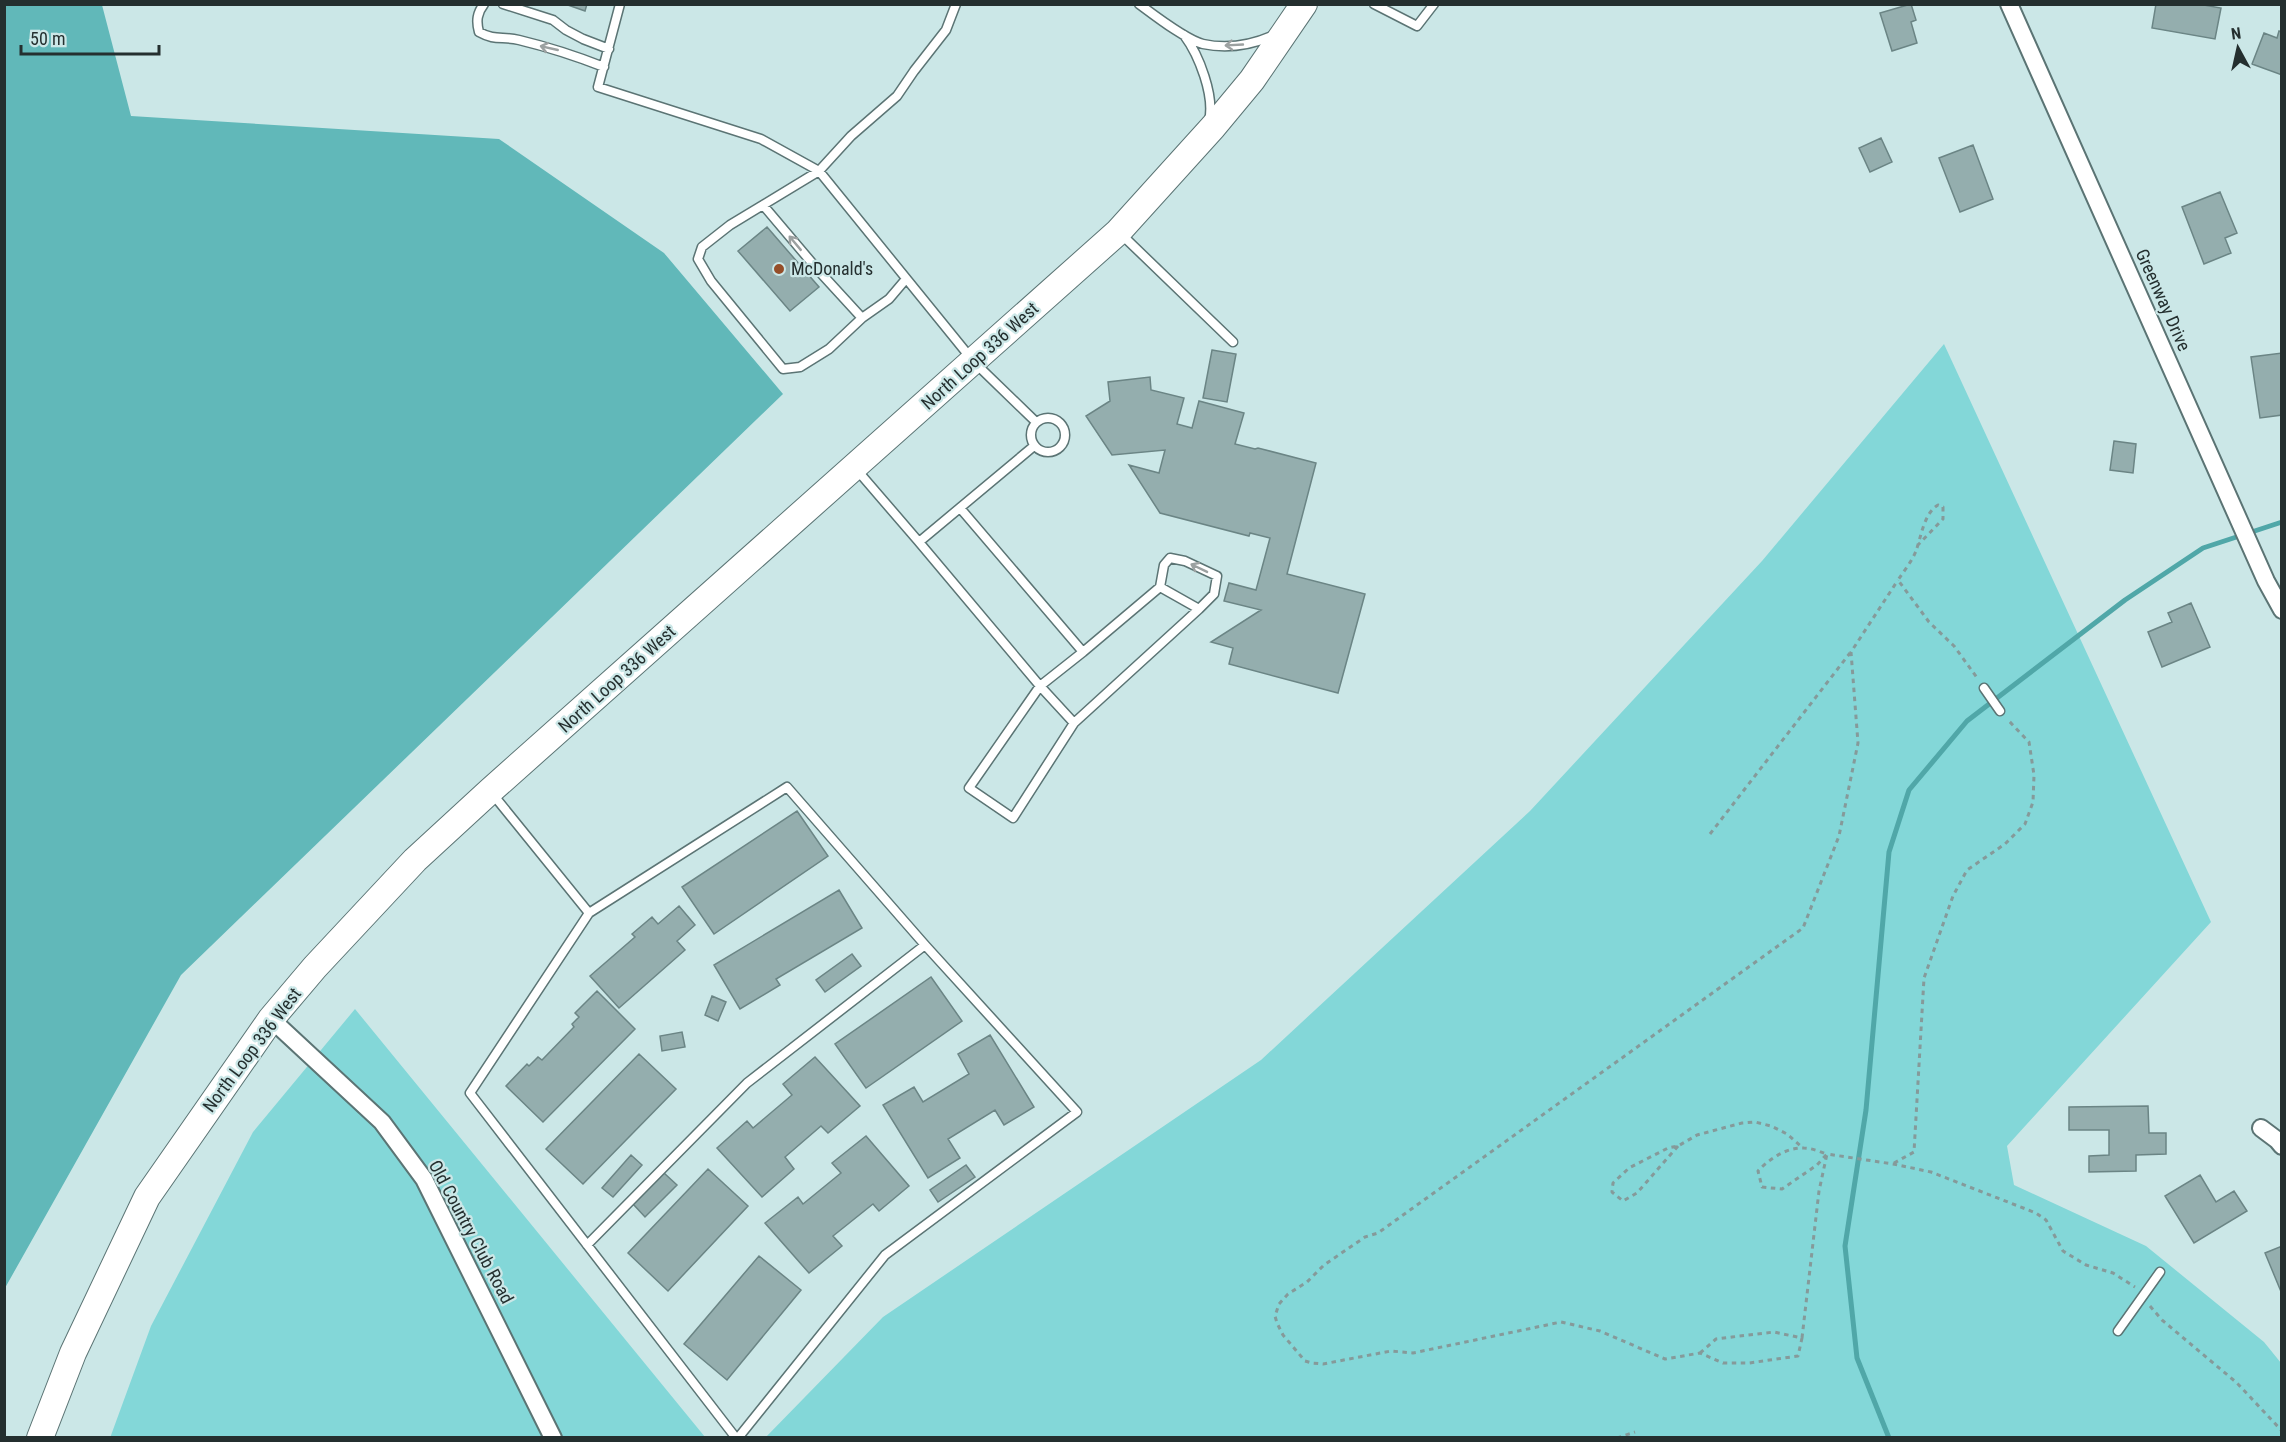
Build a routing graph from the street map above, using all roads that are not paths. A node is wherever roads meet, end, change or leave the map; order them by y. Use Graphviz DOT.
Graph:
graph roads {
  1 [pos="484,4"];
  2 [pos="503,4"];
  3 [pos="620,4"];
  4 [pos="956,4"];
  5 [pos="1138,4"];
  6 [pos="1304,4"];
  7 [pos="1374,4"];
  8 [pos="1434,4"];
  9 [pos="2009,4"];
  10 [pos="1287,30"];
  11 [pos="1182,33"];
  12 [pos="609,49"];
  13 [pos="604,67"];
  14 [pos="1206,136"];
  15 [pos="819,171"];
  16 [pos="763,205"];
  17 [pos="1118,232"];
  18 [pos="906,279"];
  19 [pos="862,318"];
  20 [pos="1233,342"];
  21 [pos="974,362"];
  22 [pos="1036,422"];
  23 [pos="1034,446"];
  24 [pos="855,468"];
  25 [pos="960,508"];
  26 [pos="919,542"];
  27 [pos="1160,587"];
  28 [pos="1199,609"];
  29 [pos="2282,610"];
  30 [pos="1083,652"];
  31 [pos="1040,686"];
  32 [pos="1984,688"];
  33 [pos="2000,711"];
  34 [pos="1074,723"];
  35 [pos="490,791"];
  36 [pos="589,913"];
  37 [pos="925,945"];
  38 [pos="271,1018"];
  39 [pos="2261,1128"];
  40 [pos="2282,1146"];
  41 [pos="587,1245"];
  42 [pos="2160,1272"];
  43 [pos="2118,1331"];
  44 [pos="40,1437"];
  45 [pos="553,1437"];
  46 [pos="737,1437"];
  13 -- 1 [label="lane, one-way"];
  2 -- 12 [label="lane"];
  3 -- 12 [label="lane"];
  4 -- 15 [label="lane"];
  5 -- 11 [label="lane"];
  6 -- 10 [label="main road, North Loop 336 West"];
  7 -- 8 [label="lane"];
  9 -- 29 [label="street, Greenway Drive"];
  10 -- 11 [label="lane, one-way"];
  10 -- 14 [label="main road, North Loop 336 West"];
  11 -- 14 [label="lane"];
  12 -- 13 [label="lane"];
  13 -- 15 [label="lane"];
  14 -- 17 [label="main road, North Loop 336 West"];
  15 -- 16 [label="lane"];
  15 -- 18 [label="lane"];
  19 -- 16 [label="lane, one-way"];
  16 -- 19 [label="lane"];
  17 -- 20 [label="lane"];
  17 -- 21 [label="main road, North Loop 336 West"];
  18 -- 19 [label="lane"];
  18 -- 21 [label="lane"];
  21 -- 22 [label="lane"];
  21 -- 24 [label="main road, North Loop 336 West"];
  22 -- 23 [label="lane"];
  22 -- 23 [label="lane"];
  23 -- 25 [label="lane"];
  24 -- 26 [label="lane"];
  24 -- 35 [label="main road, North Loop 336 West"];
  25 -- 26 [label="lane"];
  25 -- 30 [label="lane"];
  26 -- 31 [label="lane"];
  27 -- 28 [label="lane"];
  28 -- 27 [label="lane, one-way"];
  27 -- 30 [label="lane"];
  28 -- 34 [label="lane"];
  30 -- 31 [label="lane"];
  31 -- 34 [label="lane"];
  31 -- 34 [label="lane"];
  32 -- 33 [label="lane"];
  35 -- 36 [label="lane"];
  35 -- 38 [label="main road, North Loop 336 West"];
  36 -- 37 [label="lane"];
  36 -- 41 [label="lane"];
  37 -- 41 [label="lane"];
  37 -- 46 [label="lane"];
  38 -- 44 [label="main road, North Loop 336 West"];
  38 -- 45 [label="street, Old Country Club Road"];
  39 -- 40 [label="street"];
  41 -- 46 [label="lane"];
  42 -- 43 [label="lane"];
}
